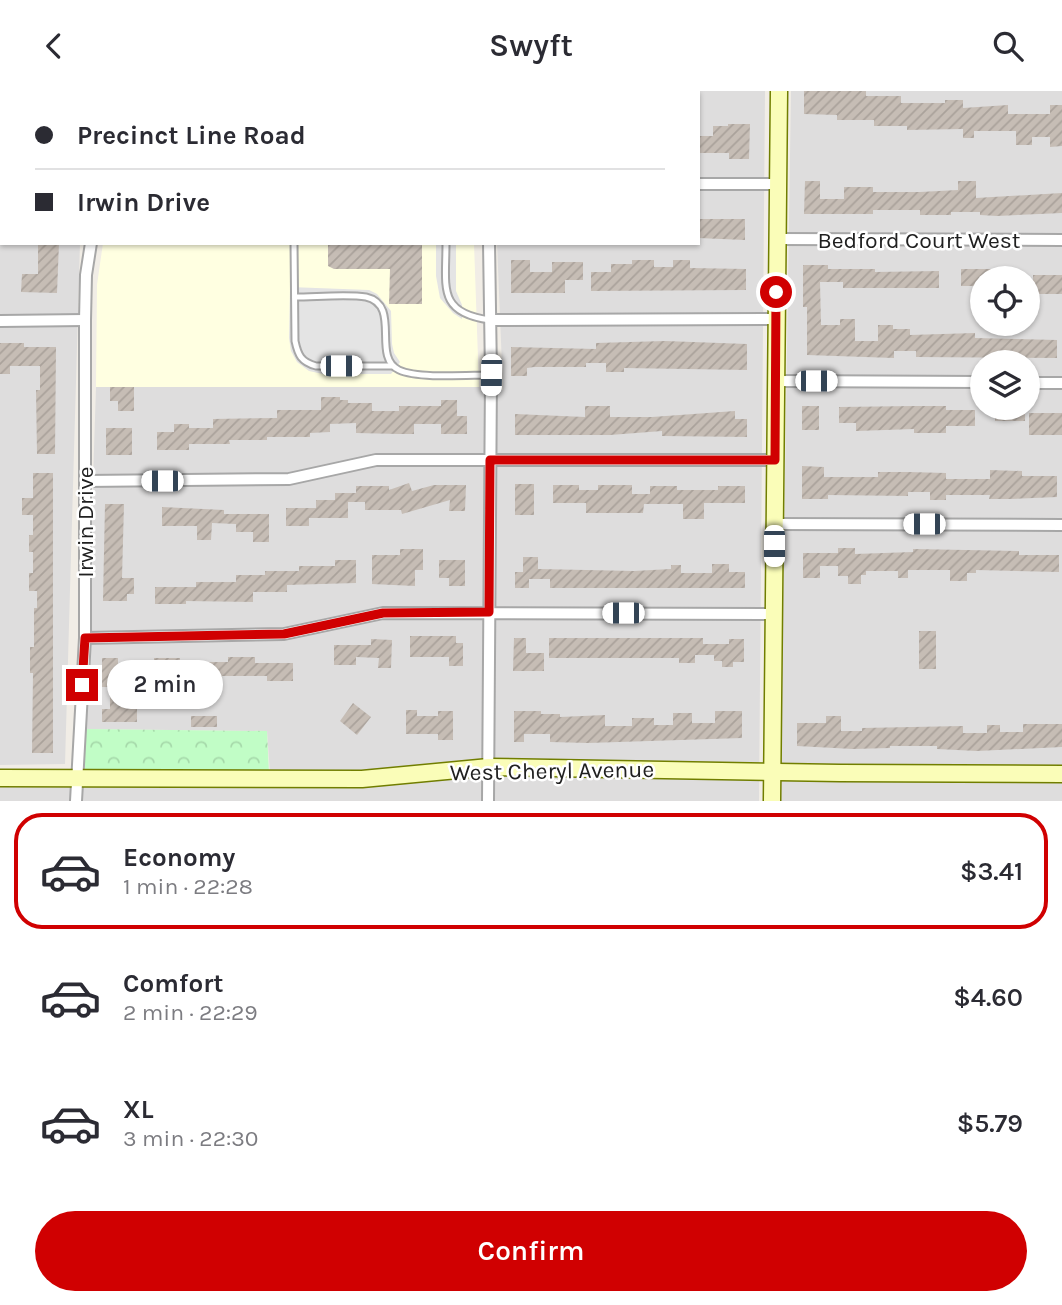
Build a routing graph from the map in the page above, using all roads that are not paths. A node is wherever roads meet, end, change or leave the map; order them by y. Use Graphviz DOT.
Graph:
graph roads {
  1 [pos="779,91"];
  2 [pos="700,184"];
  3 [pos="777,184"];
  4 [pos="776,239"];
  5 [pos="1062,240"];
  6 [pos="91,245"];
  7 [pos="294,245"];
  8 [pos="446,245"];
  9 [pos="489,245"];
  10 [pos="295,297"];
  11 [pos="776,319"];
  12 [pos="85,320"];
  13 [pos="491,320"];
  14 [pos="0,321"];
  15 [pos="393,366"];
  16 [pos="491,375"];
  17 [pos="775,381"];
  18 [pos="970,382"];
  19 [pos="1040,383"];
  20 [pos="1062,383"];
  21 [pos="490,460"];
  22 [pos="775,460"];
  23 [pos="85,481"];
  24 [pos="774,524"];
  25 [pos="1062,525"];
  26 [pos="489,612"];
  27 [pos="773,614"];
  28 [pos="85,638"];
  29 [pos="489,767"];
  30 [pos="773,771"];
  31 [pos="1062,774"];
  32 [pos="0,778"];
  33 [pos="76,778"];
  34 [pos="76,801"];
  35 [pos="488,801"];
  36 [pos="772,801"];
  1 -- 3 [label="street"];
  2 -- 3 [label="street"];
  3 -- 4 [label="street"];
  4 -- 5 [label="street, Bedford Court West"];
  4 -- 11 [label="street"];
  6 -- 12 [label="street, Irwin Drive"];
  7 -- 10 [label="lane"];
  8 -- 13 [label="lane"];
  9 -- 13 [label="street"];
  10 -- 15 [label="lane"];
  10 -- 15 [label="lane"];
  11 -- 13 [label="street"];
  11 -- 17 [label="street"];
  12 -- 14 [label="street"];
  12 -- 23 [label="street, Irwin Drive"];
  13 -- 16 [label="street"];
  15 -- 16 [label="lane"];
  16 -- 21 [label="street"];
  17 -- 18 [label="street"];
  17 -- 22 [label="street"];
  19 -- 20 [label="street"];
  21 -- 22 [label="street"];
  21 -- 23 [label="street"];
  21 -- 26 [label="street"];
  22 -- 24 [label="street"];
  23 -- 28 [label="street, Irwin Drive"];
  24 -- 25 [label="street"];
  24 -- 27 [label="street"];
  26 -- 27 [label="street"];
  26 -- 28 [label="street"];
  26 -- 29 [label="street"];
  27 -- 30 [label="street"];
  28 -- 33 [label="street, Irwin Drive"];
  29 -- 30 [label="street, West Cheryl Avenue"];
  29 -- 33 [label="street, West Cheryl Avenue"];
  29 -- 35 [label="street"];
  30 -- 31 [label="street, West Cheryl Avenue"];
  30 -- 36 [label="street"];
  32 -- 33 [label="street, West Cheryl Avenue"];
  33 -- 34 [label="street, Irwin Drive"];
}
